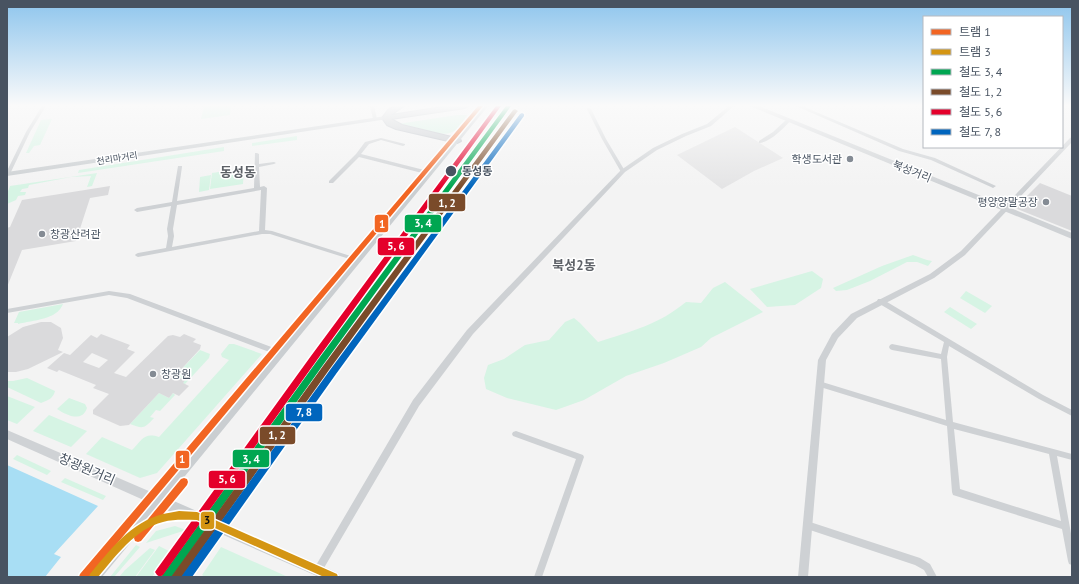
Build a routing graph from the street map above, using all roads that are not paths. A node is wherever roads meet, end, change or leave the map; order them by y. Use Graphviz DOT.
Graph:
graph roads {
  1 [pos="27,133"];
  2 [pos="281,133"];
  3 [pos="425,133"];
  4 [pos="463,133"];
  5 [pos="601,133"];
  6 [pos="690,133"];
  7 [pos="775,133"];
  8 [pos="818,133"];
  9 [pos="862,133"];
  10 [pos="1072,139"];
  11 [pos="457,141"];
  12 [pos="761,142"];
  13 [pos="403,145"];
  14 [pos="256,154"];
  15 [pos="358,155"];
  16 [pos="274,162"];
  17 [pos="257,166"];
  18 [pos="180,167"];
  19 [pos="623,171"];
  20 [pos="430,173"];
  21 [pos="7,175"];
  22 [pos="331,182"];
  23 [pos="993,186"];
  24 [pos="257,190"];
  25 [pos="174,204"];
  26 [pos="1005,209"];
  27 [pos="137,210"];
  28 [pos="262,232"];
  29 [pos="1072,236"];
  30 [pos="169,249"];
  31 [pos="138,255"];
  32 [pos="358,260"];
  33 [pos="880,302"];
  34 [pos="7,311"];
  35 [pos="947,342"];
  36 [pos="892,347"];
  37 [pos="280,353"];
  38 [pos="944,357"];
  39 [pos="819,384"];
  40 [pos="1072,413"];
  41 [pos="949,424"];
  42 [pos="7,434"];
  43 [pos="516,434"];
  44 [pos="1052,452"];
  45 [pos="1072,457"];
  46 [pos="162,502"];
  47 [pos="807,526"];
  48 [pos="1065,526"];
  49 [pos="1072,561"];
  50 [pos="318,570"];
  51 [pos="94,577"];
  52 [pos="334,577"];
  53 [pos="538,577"];
  54 [pos="803,577"];
  55 [pos="933,577"];
  1 -- 21 [label="street"];
  2 -- 21 [label="main road, 천리마거리"];
  3 -- 11 [label="highway"];
  4 -- 11 [label="main road"];
  5 -- 19 [label="street"];
  6 -- 19 [label="street"];
  7 -- 12 [label="street"];
  8 -- 26 [label="main road, 북성거리"];
  9 -- 23 [label="street"];
  10 -- 26 [label="street"];
  11 -- 20 [label="main road"];
  13 -- 15 [label="street"];
  14 -- 17 [label="street"];
  15 -- 20 [label="street"];
  15 -- 22 [label="street"];
  16 -- 17 [label="street"];
  17 -- 24 [label="street"];
  18 -- 25 [label="street"];
  19 -- 50 [label="street"];
  20 -- 32 [label="main road"];
  24 -- 25 [label="street"];
  24 -- 28 [label="street"];
  25 -- 27 [label="street"];
  25 -- 30 [label="street"];
  26 -- 29 [label="main road, 북성거리"];
  26 -- 33 [label="street"];
  28 -- 30 [label="street"];
  28 -- 32 [label="street"];
  30 -- 31 [label="street"];
  32 -- 37 [label="main road"];
  33 -- 35 [label="street"];
  33 -- 39 [label="street"];
  34 -- 37 [label="street"];
  35 -- 38 [label="street"];
  35 -- 40 [label="street"];
  36 -- 38 [label="street"];
  37 -- 46 [label="main road"];
  38 -- 41 [label="street"];
  39 -- 41 [label="street"];
  39 -- 47 [label="street"];
  41 -- 44 [label="street"];
  41 -- 48 [label="street"];
  42 -- 46 [label="main road, 창광원거리"];
  43 -- 53 [label="street"];
  44 -- 45 [label="street"];
  44 -- 48 [label="street"];
  46 -- 50 [label="main road"];
  46 -- 51 [label="main road"];
  47 -- 54 [label="street"];
  47 -- 55 [label="street"];
  48 -- 49 [label="street"];
  50 -- 52 [label="main road"];
}
